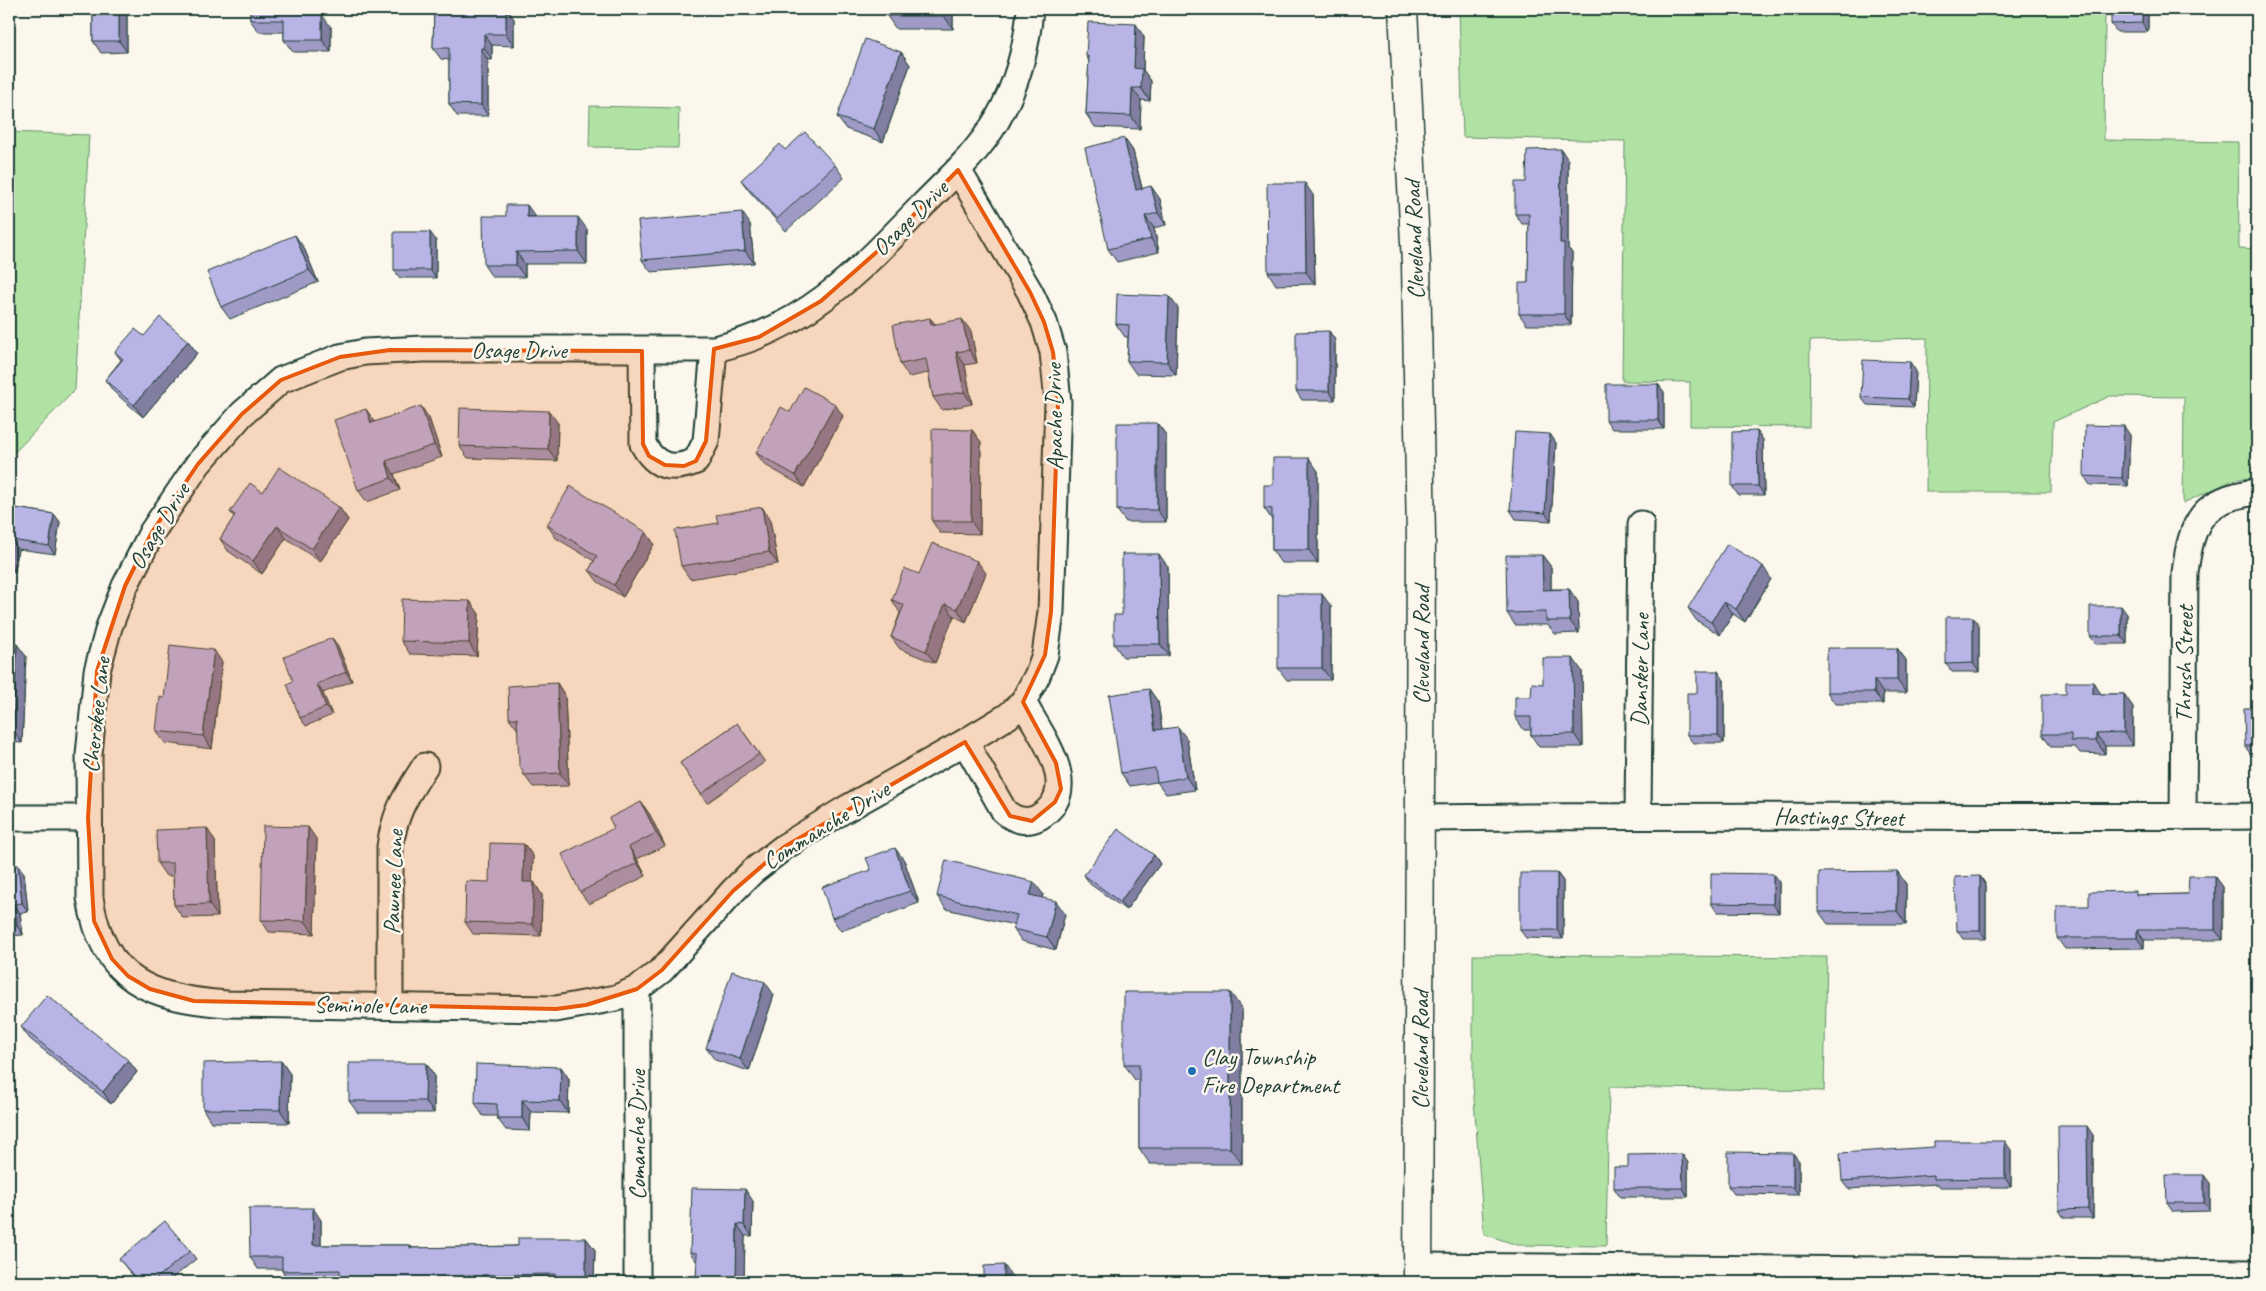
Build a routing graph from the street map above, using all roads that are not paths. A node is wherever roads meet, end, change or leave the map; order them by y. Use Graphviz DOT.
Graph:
graph roads {
  1 [pos="1030,9"];
  2 [pos="1403,9"];
  3 [pos="958,170"];
  4 [pos="714,349"];
  5 [pos="642,350"];
  6 [pos="2257,492"];
  7 [pos="1642,524"];
  8 [pos="125,586"];
  9 [pos="1023,702"];
  10 [pos="965,742"];
  11 [pos="425,766"];
  12 [pos="1638,815"];
  13 [pos="2257,816"];
  14 [pos="2183,817"];
  15 [pos="9,818"];
  16 [pos="88,818"];
  17 [pos="1421,818"];
  18 [pos="112,959"];
  19 [pos="637,989"];
  20 [pos="390,1005"];
  21 [pos="2257,1273"];
  22 [pos="1419,1274"];
  23 [pos="637,1282"];
  1 -- 3 [label="street"];
  2 -- 17 [label="main road, Cleveland Road"];
  3 -- 4 [label="street, Osage Drive"];
  3 -- 9 [label="street, Apache Drive"];
  4 -- 5 [label="street, Osage Drive"];
  4 -- 5 [label="street"];
  5 -- 8 [label="street, Osage Drive"];
  6 -- 14 [label="street, Thrush Street"];
  7 -- 12 [label="street, Dansker Lane"];
  8 -- 16 [label="street, Cherokee Lane"];
  9 -- 10 [label="street, Apache Drive"];
  9 -- 10 [label="street"];
  10 -- 19 [label="street, Commanche Drive"];
  11 -- 20 [label="street, Pawnee Lane"];
  12 -- 14 [label="street, Hastings Street"];
  12 -- 17 [label="street, Hastings Street"];
  13 -- 14 [label="street, Hastings Street"];
  15 -- 16 [label="street"];
  16 -- 18 [label="street, Cherokee Lane"];
  17 -- 22 [label="main road, Cleveland Road"];
  18 -- 20 [label="street, Seminole Lane"];
  19 -- 20 [label="street, Seminole Lane"];
  19 -- 23 [label="street, Comanche Drive"];
  21 -- 22 [label="street"];
}
